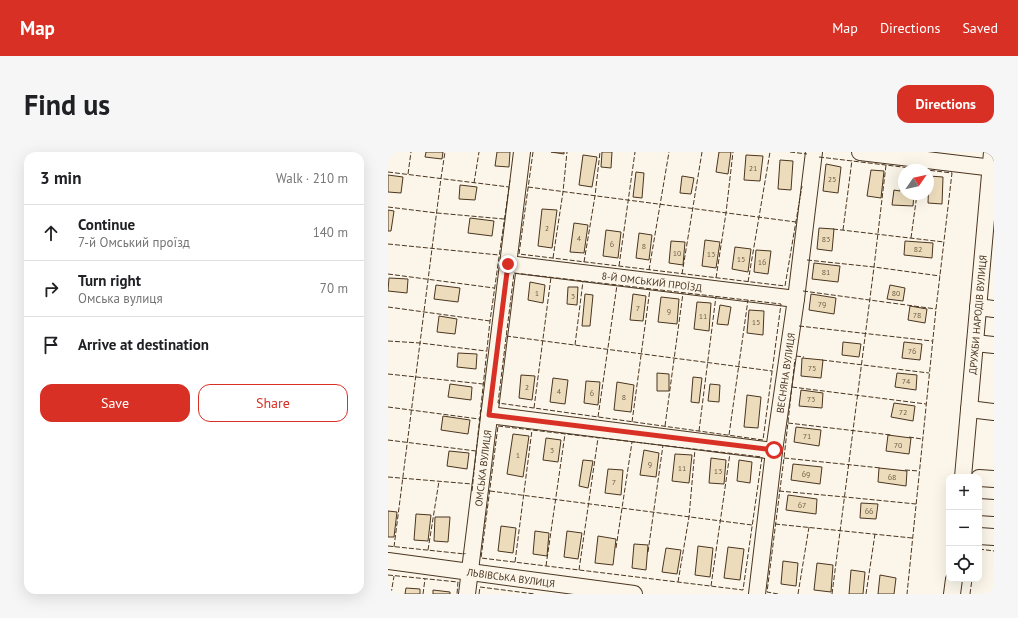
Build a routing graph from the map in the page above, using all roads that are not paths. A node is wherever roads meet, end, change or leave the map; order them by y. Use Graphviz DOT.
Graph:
graph roads {
  1 [pos="522,152"];
  2 [pos="814,152"];
  3 [pos="860,152"];
  4 [pos="992,163"];
  5 [pos="508,264"];
  6 [pos="987,278"];
  7 [pos="796,299"];
  8 [pos="978,307"];
  9 [pos="994,309"];
  10 [pos="975,343"];
  11 [pos="994,345"];
  12 [pos="969,409"];
  13 [pos="994,412"];
  14 [pos="489,415"];
  15 [pos="774,450"];
  16 [pos="966,474"];
  17 [pos="982,478"];
  18 [pos="994,478"];
  19 [pos="982,507"];
  20 [pos="994,508"];
  21 [pos="982,536"];
  22 [pos="994,537"];
  23 [pos="388,561"];
  24 [pos="470,573"];
  25 [pos="954,582"];
  26 [pos="467,594"];
  27 [pos="634,594"];
  28 [pos="758,594"];
  29 [pos="952,594"];
  1 -- 5 [label="street, ОМСЬКА ВУЛИЦЯ"];
  2 -- 7 [label="street, ВЕСНЯНА ВУЛИЦЯ"];
  3 -- 4 [label="street"];
  4 -- 6 [label="street, ДРУЖБИ НАРОДІВ ВУЛИЦЯ"];
  5 -- 7 [label="street, 8-Й ОМСЬКИЙ ПРОЇЗД"];
  5 -- 14 [label="street, ОМСЬКА ВУЛИЦЯ"];
  6 -- 8 [label="street, ДРУЖБИ НАРОДІВ ВУЛИЦЯ"];
  7 -- 15 [label="street, ВЕСНЯНА ВУЛИЦЯ"];
  8 -- 9 [label="street"];
  8 -- 10 [label="street, ДРУЖБИ НАРОДІВ ВУЛИЦЯ"];
  10 -- 11 [label="street"];
  10 -- 12 [label="street, ДРУЖБИ НАРОДІВ ВУЛИЦЯ"];
  12 -- 13 [label="street"];
  12 -- 16 [label="street, ДРУЖБИ НАРОДІВ ВУЛИЦЯ"];
  14 -- 15 [label="street"];
  14 -- 24 [label="street, ОМСЬКА ВУЛИЦЯ"];
  15 -- 28 [label="street, ВЕСНЯНА ВУЛИЦЯ"];
  17 -- 18 [label="street"];
  19 -- 20 [label="street"];
  21 -- 22 [label="street"];
  23 -- 24 [label="street, ЛЬВІВСЬКА ВУЛИЦЯ"];
  24 -- 26 [label="street, ОМСЬКА ВУЛИЦЯ"];
  24 -- 27 [label="street, ЛЬВІВСЬКА ВУЛИЦЯ"];
  25 -- 29 [label="street"];
}
